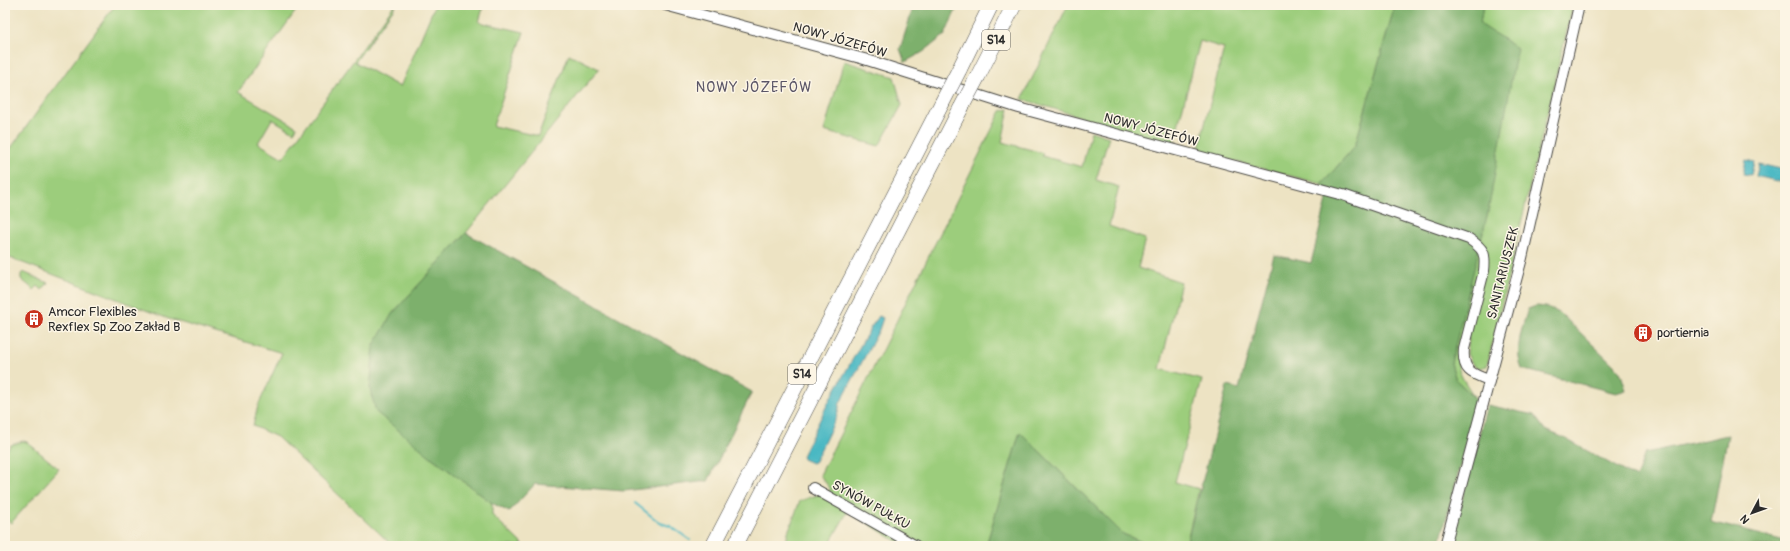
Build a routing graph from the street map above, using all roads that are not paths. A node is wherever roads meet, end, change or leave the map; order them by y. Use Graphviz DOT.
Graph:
graph roads {
  1 [pos="665,5"];
  2 [pos="988,5"];
  3 [pos="991,5"];
  4 [pos="1014,5"];
  5 [pos="1579,5"];
  6 [pos="983,22"];
  7 [pos="1489,380"];
  8 [pos="813,488"];
  9 [pos="713,546"];
  10 [pos="735,546"];
  11 [pos="916,546"];
  12 [pos="1444,546"];
  1 -- 7 [label="street, NOWY JÓZEFÓW"];
  2 -- 6 [label="highway"];
  3 -- 6 [label="highway, S14"];
  4 -- 10 [label="highway, S14, bridge"];
  5 -- 7 [label="street, SANITARIUSZEK"];
  6 -- 9 [label="highway, S14, bridge"];
  7 -- 12 [label="street, SANITARIUSZEK"];
  8 -- 11 [label="street, SYNÓW PUŁKU"];
}
